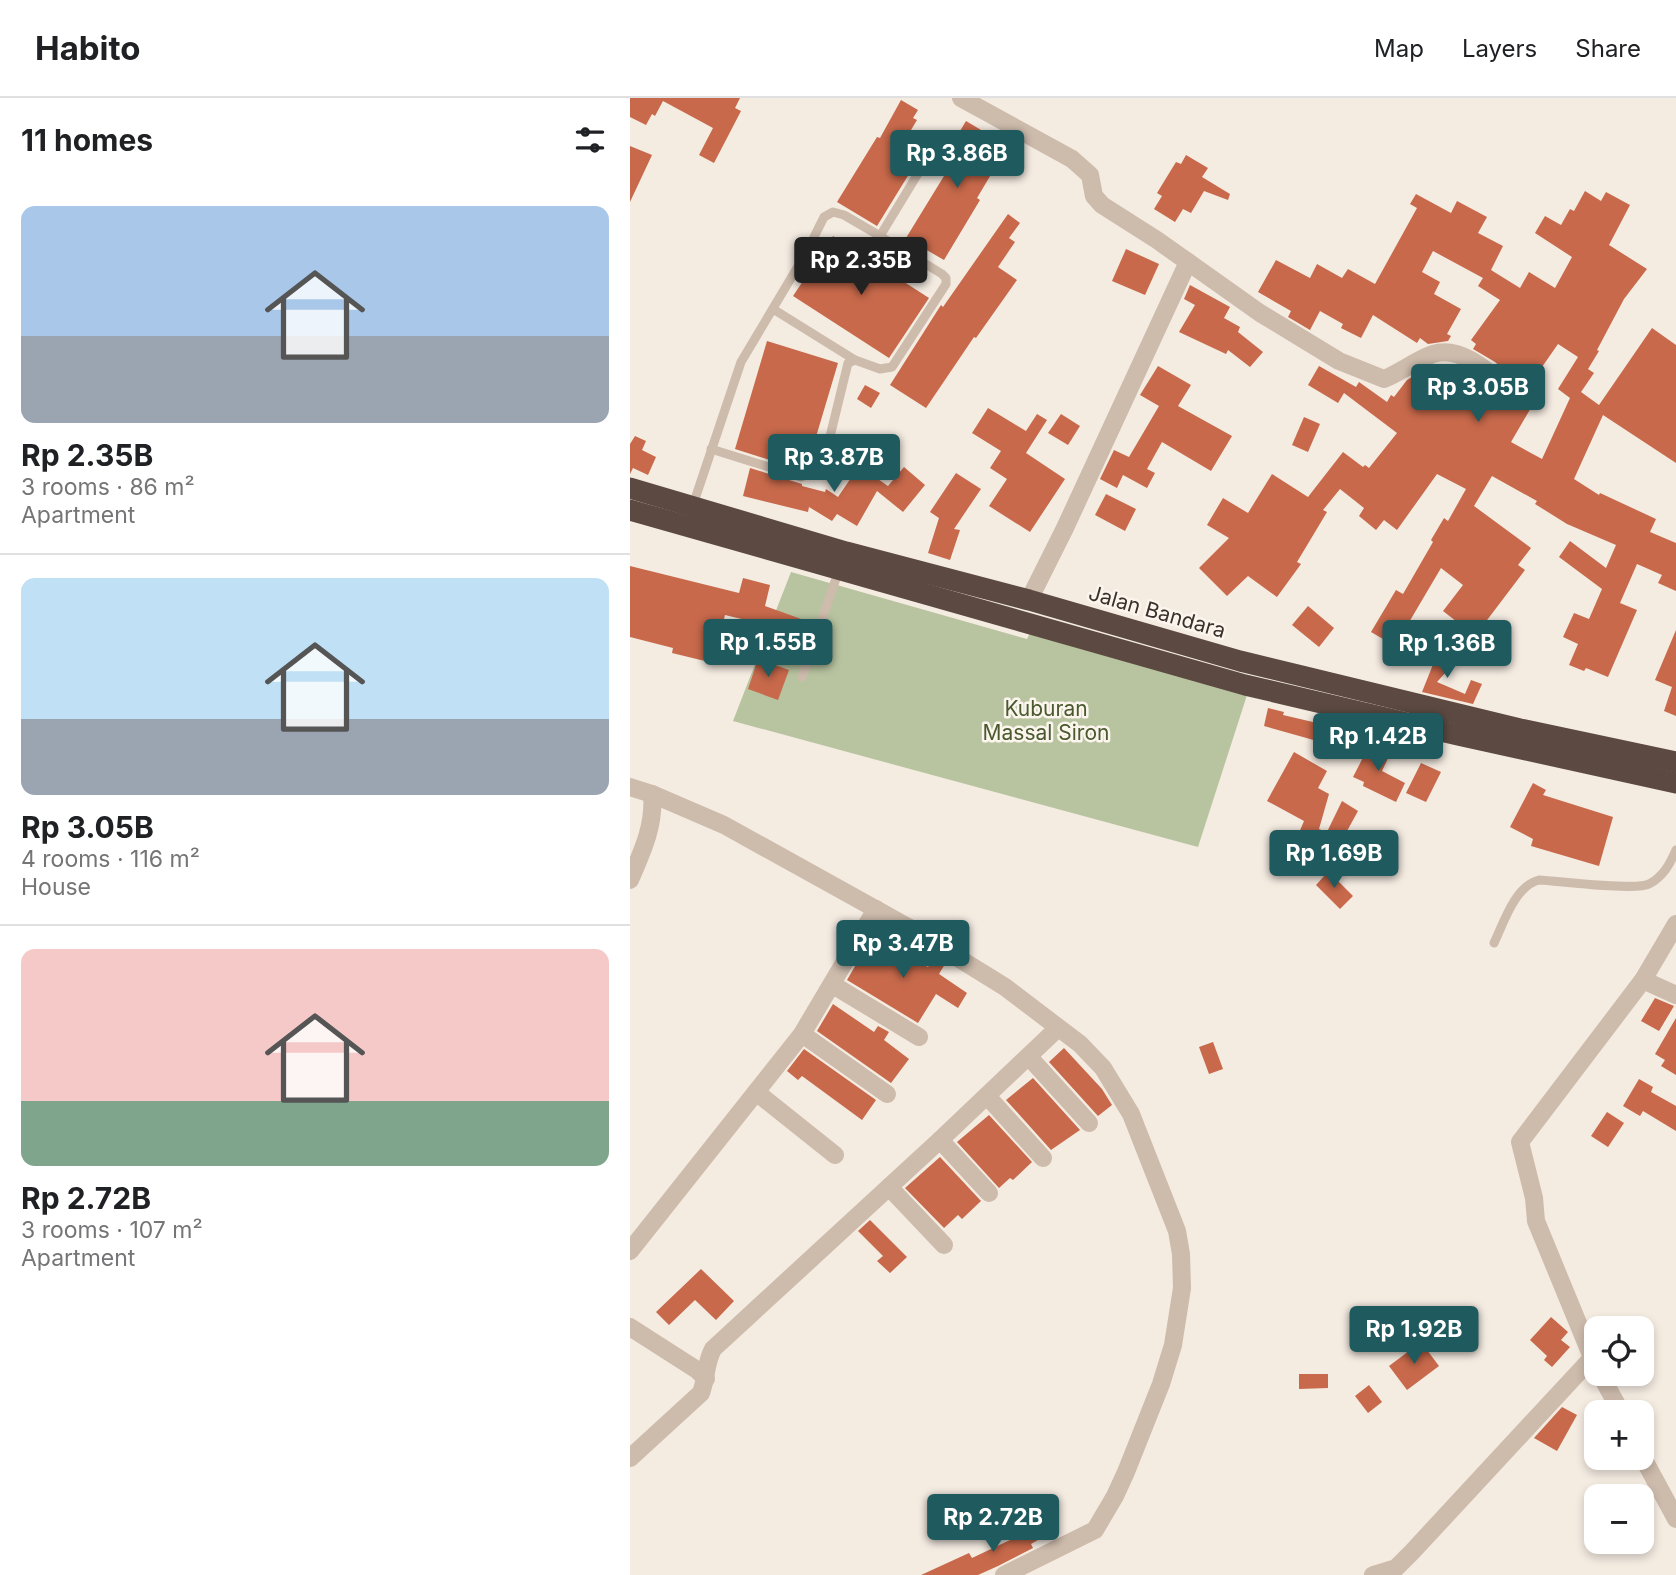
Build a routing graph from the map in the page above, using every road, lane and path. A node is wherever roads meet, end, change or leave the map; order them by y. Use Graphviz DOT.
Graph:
graph roads {
  1 [pos="961,98"];
  2 [pos="939,139"];
  3 [pos="880,236"];
  4 [pos="1188,262"];
  5 [pos="773,309"];
  6 [pos="855,360"];
  7 [pos="1515,394"];
  8 [pos="711,449"];
  9 [pos="630,488"];
  10 [pos="692,506"];
  11 [pos="630,510"];
  12 [pos="842,561"];
  13 [pos="1029,600"];
  14 [pos="802,677"];
  15 [pos="1673,772"];
  16 [pos="630,787"];
  17 [pos="652,794"];
  18 [pos="1676,850"];
  19 [pos="630,880"];
  20 [pos="876,909"];
  21 [pos="1676,924"];
  22 [pos="1494,943"];
  23 [pos="1643,980"];
  24 [pos="833,985"];
  25 [pos="1676,995"];
  26 [pos="1058,1028"];
  27 [pos="802,1034"];
  28 [pos="919,1037"];
  29 [pos="1028,1057"];
  30 [pos="756,1092"];
  31 [pos="887,1094"];
  32 [pos="987,1096"];
  33 [pos="1089,1123"];
  34 [pos="940,1140"];
  35 [pos="835,1155"];
  36 [pos="1043,1158"];
  37 [pos="889,1187"];
  38 [pos="989,1193"];
  39 [pos="944,1245"];
  40 [pos="630,1251"];
  41 [pos="630,1327"];
  42 [pos="1584,1338"];
  43 [pos="706,1379"];
  44 [pos="1584,1379"];
  45 [pos="630,1458"];
  46 [pos="1650,1470"];
  47 [pos="1676,1518"];
  48 [pos="1004,1575"];
  49 [pos="1373,1575"];
  1 -- 4 [label="street"];
  2 -- 3 [label="lane"];
  3 -- 5 [label="lane"];
  3 -- 6 [label="lane"];
  4 -- 7 [label="street"];
  4 -- 13 [label="street"];
  5 -- 6 [label="lane"];
  5 -- 8 [label="lane"];
  6 -- 8 [label="lane"];
  8 -- 10 [label="lane"];
  9 -- 10 [label="highway, Jalan Bandara"];
  10 -- 12 [label="highway, Jalan Bandara"];
  11 -- 12 [label="highway, Jalan Bandara"];
  12 -- 13 [label="highway, Jalan Bandara"];
  12 -- 14 [label="lane"];
  12 -- 15 [label="highway, Jalan Bandara"];
  13 -- 15 [label="highway, Jalan Bandara"];
  16 -- 17 [label="street"];
  17 -- 19 [label="street"];
  17 -- 20 [label="street"];
  18 -- 22 [label="lane"];
  20 -- 24 [label="street"];
  20 -- 26 [label="street"];
  21 -- 23 [label="street"];
  23 -- 25 [label="street"];
  23 -- 42 [label="street"];
  24 -- 27 [label="street"];
  24 -- 28 [label="street"];
  26 -- 29 [label="street"];
  26 -- 48 [label="street"];
  27 -- 30 [label="street"];
  27 -- 31 [label="street"];
  29 -- 32 [label="street"];
  29 -- 33 [label="street"];
  30 -- 35 [label="street"];
  30 -- 40 [label="street"];
  32 -- 34 [label="street"];
  32 -- 36 [label="street"];
  34 -- 37 [label="street"];
  34 -- 38 [label="street"];
  37 -- 39 [label="street"];
  37 -- 43 [label="street"];
  41 -- 43 [label="street"];
  43 -- 45 [label="street"];
  44 -- 49 [label="street"];
  46 -- 47 [label="street"];
}
